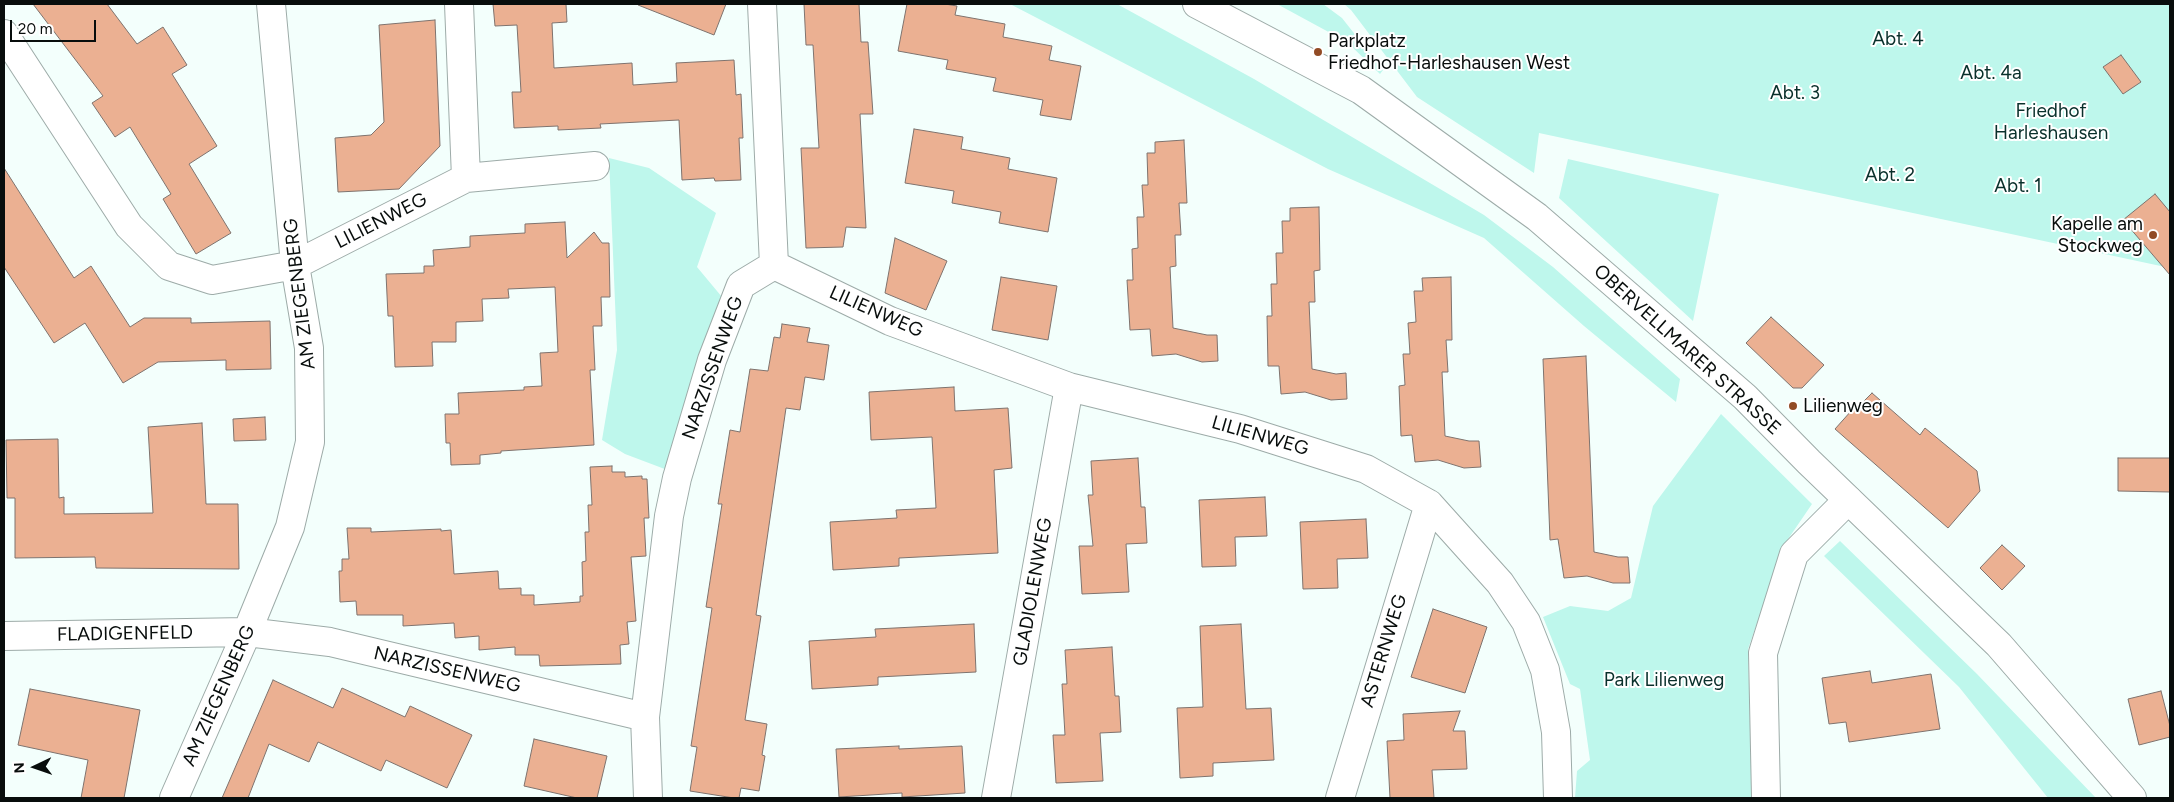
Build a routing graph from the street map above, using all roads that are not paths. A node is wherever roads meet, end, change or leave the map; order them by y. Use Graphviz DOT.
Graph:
graph roads {
  1 [pos="271,4"];
  2 [pos="459,4"];
  3 [pos="762,4"];
  4 [pos="1197,4"];
  5 [pos="4,34"];
  6 [pos="595,166"];
  7 [pos="466,178"];
  8 [pos="295,265"];
  9 [pos="774,265"];
  10 [pos="1069,387"];
  11 [pos="1848,500"];
  12 [pos="1429,504"];
  13 [pos="247,632"];
  14 [pos="4,636"];
  15 [pos="645,717"];
  16 [pos="174,798"];
  17 [pos="648,798"];
  18 [pos="996,798"];
  19 [pos="1340,798"];
  20 [pos="1558,798"];
  21 [pos="1766,798"];
  22 [pos="2132,798"];
  1 -- 8 [label="street, AM ZIEGENBERG"];
  2 -- 7 [label="street"];
  3 -- 9 [label="street"];
  4 -- 11 [label="street, OBERVELLMARER STRASSE"];
  5 -- 8 [label="street, LILIENWEG"];
  6 -- 7 [label="street, LILIENWEG"];
  7 -- 8 [label="street, LILIENWEG"];
  8 -- 13 [label="street, AM ZIEGENBERG"];
  9 -- 10 [label="street, LILIENWEG"];
  9 -- 15 [label="street, NARZISSENWEG"];
  10 -- 12 [label="street, LILIENWEG"];
  10 -- 18 [label="street, GLADIOLENWEG"];
  11 -- 21 [label="street"];
  11 -- 22 [label="street, OBERVELLMARER STRASSE"];
  12 -- 19 [label="street, ASTERNWEG"];
  12 -- 20 [label="street, LILIENWEG"];
  13 -- 14 [label="street, FLADIGENFELD"];
  13 -- 15 [label="street, NARZISSENWEG"];
  13 -- 16 [label="street, AM ZIEGENBERG"];
  15 -- 17 [label="street, NARZISSENWEG"];
}
